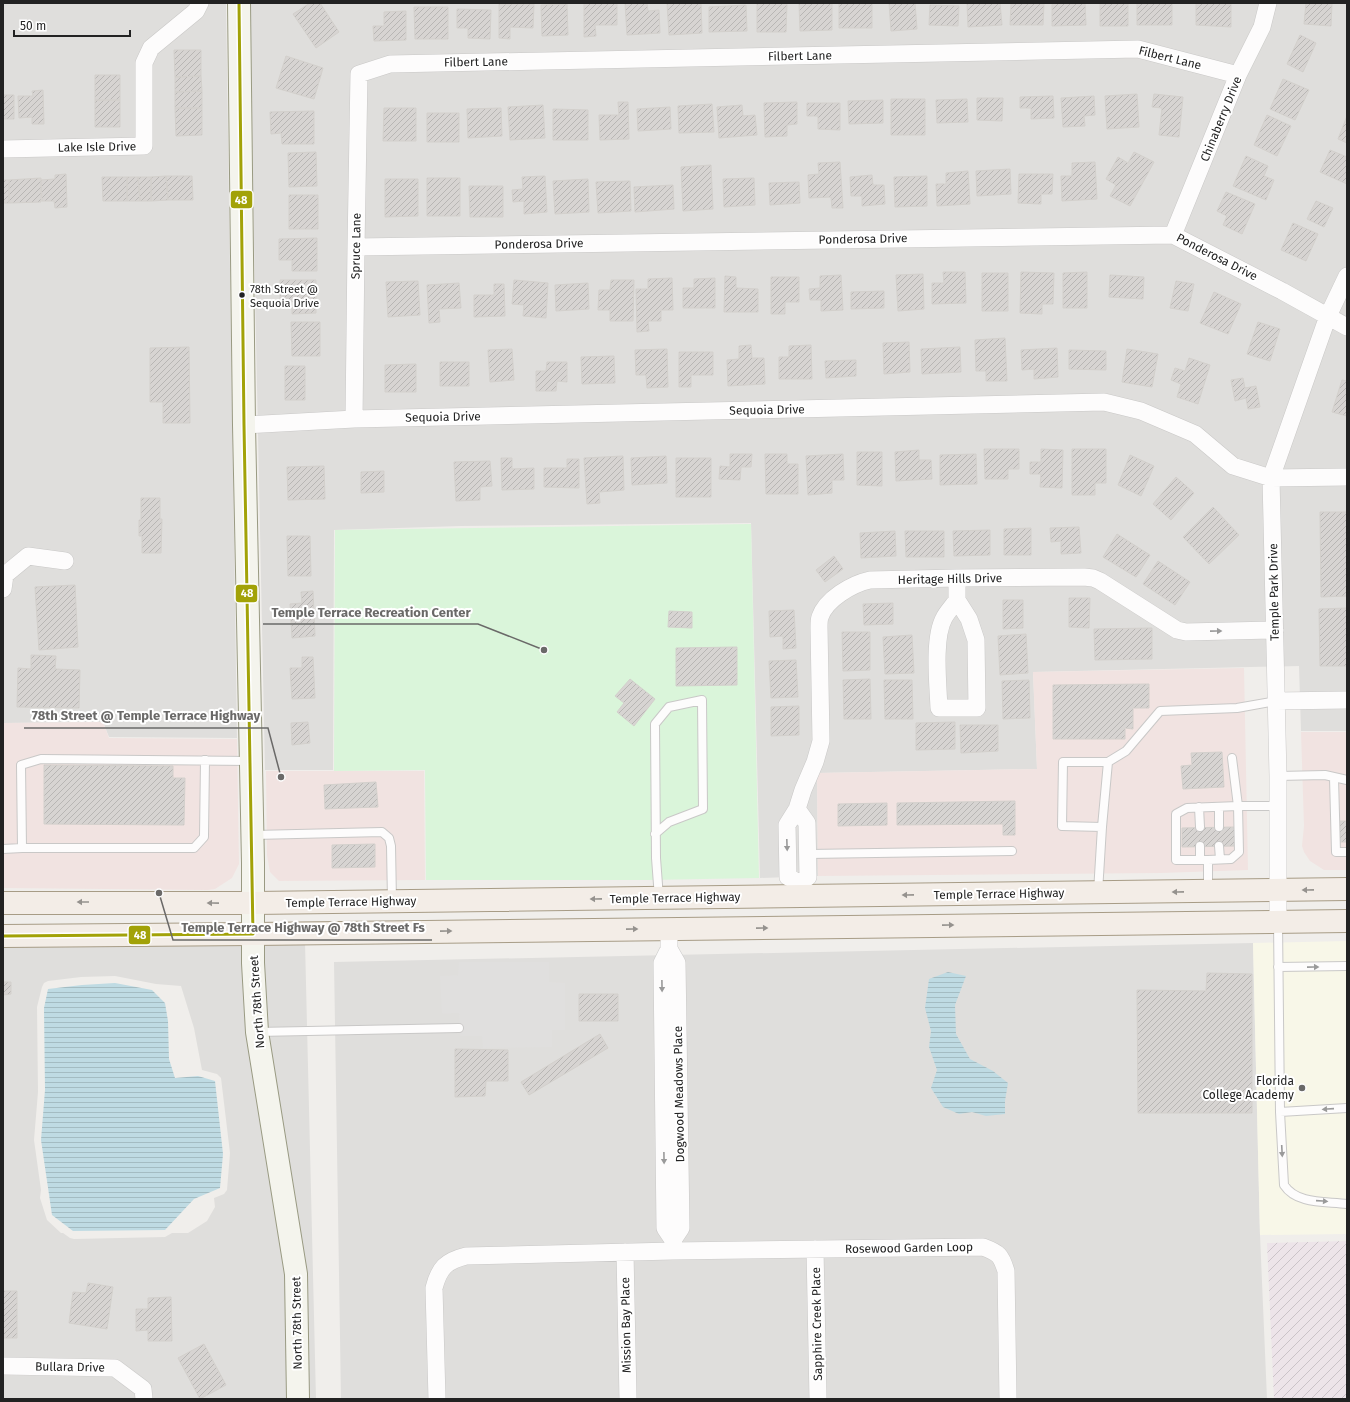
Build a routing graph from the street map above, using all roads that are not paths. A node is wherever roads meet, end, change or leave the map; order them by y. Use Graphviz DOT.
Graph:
graph roads {
  1 [pos="200,3"];
  2 [pos="239,3"];
  3 [pos="1268,3"];
  4 [pos="359,74"];
  5 [pos="1238,75"];
  6 [pos="3,149"];
  7 [pos="1173,235"];
  8 [pos="356,246"];
  9 [pos="1347,276"];
  10 [pos="1328,316"];
  11 [pos="1347,327"];
  12 [pos="354,419"];
  13 [pos="244,425"];
  14 [pos="1347,477"];
  15 [pos="1271,478"];
  16 [pos="65,561"];
  17 [pos="957,578"];
  18 [pos="3,589"];
  19 [pos="957,600"];
  20 [pos="1275,630"];
  21 [pos="1347,700"];
  22 [pos="1276,701"];
  23 [pos="1232,758"];
  24 [pos="205,760"];
  25 [pos="251,761"];
  26 [pos="1108,762"];
  27 [pos="1278,776"];
  28 [pos="1334,778"];
  29 [pos="1347,780"];
  30 [pos="1219,806"];
  31 [pos="1238,806"];
  32 [pos="1278,806"];
  33 [pos="1199,807"];
  34 [pos="797,809"];
  35 [pos="1102,826"];
  36 [pos="1200,827"];
  37 [pos="1219,827"];
  38 [pos="655,834"];
  39 [pos="252,835"];
  40 [pos="1200,846"];
  41 [pos="1219,846"];
  42 [pos="22,848"];
  43 [pos="3,849"];
  44 [pos="1012,851"];
  45 [pos="1347,852"];
  46 [pos="808,854"];
  47 [pos="1220,859"];
  48 [pos="1204,860"];
  49 [pos="1347,889"];
  50 [pos="801,890"];
  51 [pos="1279,890"];
  52 [pos="1208,891"];
  53 [pos="1098,893"];
  54 [pos="659,898"];
  55 [pos="392,902"];
  56 [pos="3,903"];
  57 [pos="252,903"];
  58 [pos="1278,921"];
  59 [pos="1347,921"];
  60 [pos="253,934"];
  61 [pos="3,936"];
  62 [pos="669,939"];
  63 [pos="1347,966"];
  64 [pos="1278,967"];
  65 [pos="460,1028"];
  66 [pos="257,1032"];
  67 [pos="1347,1108"];
  68 [pos="1280,1112"];
  69 [pos="1347,1204"];
  70 [pos="673,1245"];
  71 [pos="815,1249"];
  72 [pos="625,1252"];
  73 [pos="3,1366"];
  74 [pos="144,1399"];
  75 [pos="298,1399"];
  76 [pos="437,1399"];
  77 [pos="628,1399"];
  78 [pos="818,1399"];
  79 [pos="1008,1399"];
  1 -- 6 [label="street, Lake Isle Drive"];
  2 -- 13 [label="street, North 78th Street"];
  3 -- 5 [label="street, Chinaberry Drive"];
  4 -- 5 [label="street, Filbert Lane"];
  4 -- 8 [label="street, Spruce Lane"];
  5 -- 7 [label="street, Chinaberry Drive"];
  7 -- 8 [label="street, Ponderosa Drive"];
  7 -- 10 [label="street, Ponderosa Drive"];
  8 -- 12 [label="street, Spruce Lane"];
  9 -- 10 [label="street, Temple Park Drive"];
  10 -- 11 [label="street, Ponderosa Drive"];
  10 -- 15 [label="street, Temple Park Drive"];
  12 -- 13 [label="street, Sequoia Drive"];
  12 -- 15 [label="street, Sequoia Drive"];
  13 -- 25 [label="street, North 78th Street"];
  14 -- 15 [label="street, Sequoia Drive"];
  15 -- 20 [label="street, Temple Park Drive"];
  16 -- 18 [label="street"];
  17 -- 19 [label="street"];
  17 -- 20 [label="street, Heritage Hills Drive, one-way"];
  17 -- 34 [label="street, Heritage Hills Drive"];
  19 -- 19 [label="street"];
  20 -- 22 [label="street, Temple Park Drive"];
  21 -- 22 [label="street"];
  22 -- 26 [label="lane"];
  22 -- 27 [label="street, Temple Park Drive"];
  23 -- 31 [label="lane"];
  24 -- 25 [label="lane"];
  24 -- 42 [label="lane"];
  24 -- 42 [label="lane"];
  25 -- 39 [label="street, North 78th Street"];
  26 -- 35 [label="lane"];
  26 -- 35 [label="lane"];
  27 -- 28 [label="lane"];
  27 -- 32 [label="street, Temple Park Drive"];
  28 -- 29 [label="lane"];
  28 -- 45 [label="lane"];
  30 -- 31 [label="lane"];
  30 -- 33 [label="lane"];
  30 -- 37 [label="lane"];
  31 -- 32 [label="lane"];
  31 -- 47 [label="lane"];
  32 -- 51 [label="street, Temple Park Drive"];
  33 -- 36 [label="lane"];
  33 -- 48 [label="lane"];
  34 -- 46 [label="street"];
  34 -- 50 [label="street, Heritage Hills Drive, one-way"];
  35 -- 53 [label="lane"];
  38 -- 38 [label="lane"];
  38 -- 54 [label="lane"];
  39 -- 55 [label="lane"];
  39 -- 57 [label="street, North 78th Street"];
  40 -- 48 [label="lane"];
  41 -- 47 [label="lane"];
  42 -- 43 [label="lane"];
  44 -- 46 [label="lane"];
  46 -- 50 [label="street"];
  47 -- 48 [label="lane"];
  48 -- 52 [label="lane"];
  49 -- 51 [label="main road, Temple Terrace Highway, one-way"];
  53 -- 50 [label="main road, Temple Terrace Highway, one-way"];
  50 -- 54 [label="main road, Temple Terrace Highway"];
  50 -- 62 [label="main road"];
  51 -- 52 [label="main road, Temple Terrace Highway"];
  51 -- 58 [label="street, Temple Park Drive"];
  52 -- 53 [label="main road, Temple Terrace Highway, one-way"];
  54 -- 55 [label="main road, Temple Terrace Highway, one-way"];
  55 -- 57 [label="main road, Temple Terrace Highway"];
  57 -- 56 [label="main road, Temple Terrace Highway, one-way"];
  57 -- 60 [label="street, North 78th Street"];
  58 -- 59 [label="main road"];
  62 -- 58 [label="main road, one-way"];
  58 -- 64 [label="lane"];
  60 -- 61 [label="main road"];
  60 -- 62 [label="main road, one-way"];
  60 -- 66 [label="street, North 78th Street"];
  62 -- 70 [label="street, Dogwood Meadows Place"];
  64 -- 63 [label="lane, one-way"];
  64 -- 68 [label="lane"];
  65 -- 66 [label="lane"];
  66 -- 75 [label="street, North 78th Street"];
  67 -- 68 [label="lane, one-way"];
  68 -- 69 [label="lane, one-way"];
  70 -- 71 [label="street, Rosewood Garden Loop"];
  70 -- 72 [label="street, Rosewood Garden Loop"];
  71 -- 78 [label="street, Sapphire Creek Place"];
  71 -- 79 [label="street, Rosewood Garden Loop"];
  72 -- 76 [label="street, Rosewood Garden Loop"];
  72 -- 77 [label="street, Mission Bay Place"];
  73 -- 74 [label="street, Bullara Drive"];
}
